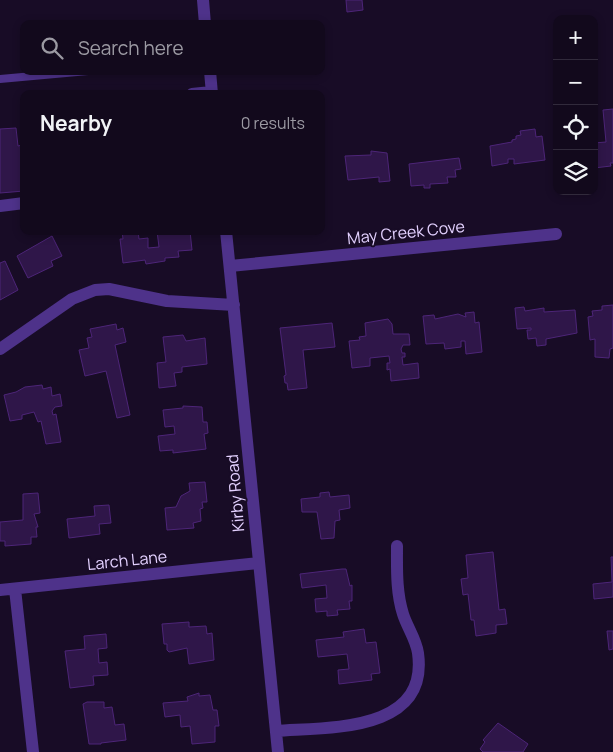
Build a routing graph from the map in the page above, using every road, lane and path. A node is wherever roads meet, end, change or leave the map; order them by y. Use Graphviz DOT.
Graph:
graph roads {
  1 [pos="203,0"];
  2 [pos="205,20"];
  3 [pos="44,75"];
  4 [pos="210,75"];
  5 [pos="0,79"];
  6 [pos="212,90"];
  7 [pos="20,204"];
  8 [pos="0,206"];
  9 [pos="556,234"];
  10 [pos="226,235"];
  11 [pos="230,266"];
  12 [pos="234,305"];
  13 [pos="0,349"];
  14 [pos="397,546"];
  15 [pos="258,563"];
  16 [pos="15,588"];
  17 [pos="0,590"];
  18 [pos="276,731"];
  19 [pos="33,752"];
  20 [pos="278,752"];
  1 -- 2 [label="street"];
  3 -- 5 [label="lane"];
  4 -- 6 [label="street"];
  7 -- 8 [label="street"];
  9 -- 11 [label="street, May Creek Cove"];
  10 -- 11 [label="street, Kirby Road"];
  11 -- 12 [label="street, Kirby Road"];
  12 -- 13 [label="street"];
  12 -- 15 [label="street, Kirby Road"];
  14 -- 18 [label="street"];
  15 -- 16 [label="street, Larch Lane"];
  15 -- 18 [label="street, Kirby Road"];
  16 -- 17 [label="street, Larch Lane"];
  16 -- 19 [label="street"];
  18 -- 20 [label="street, Kirby Road"];
}
